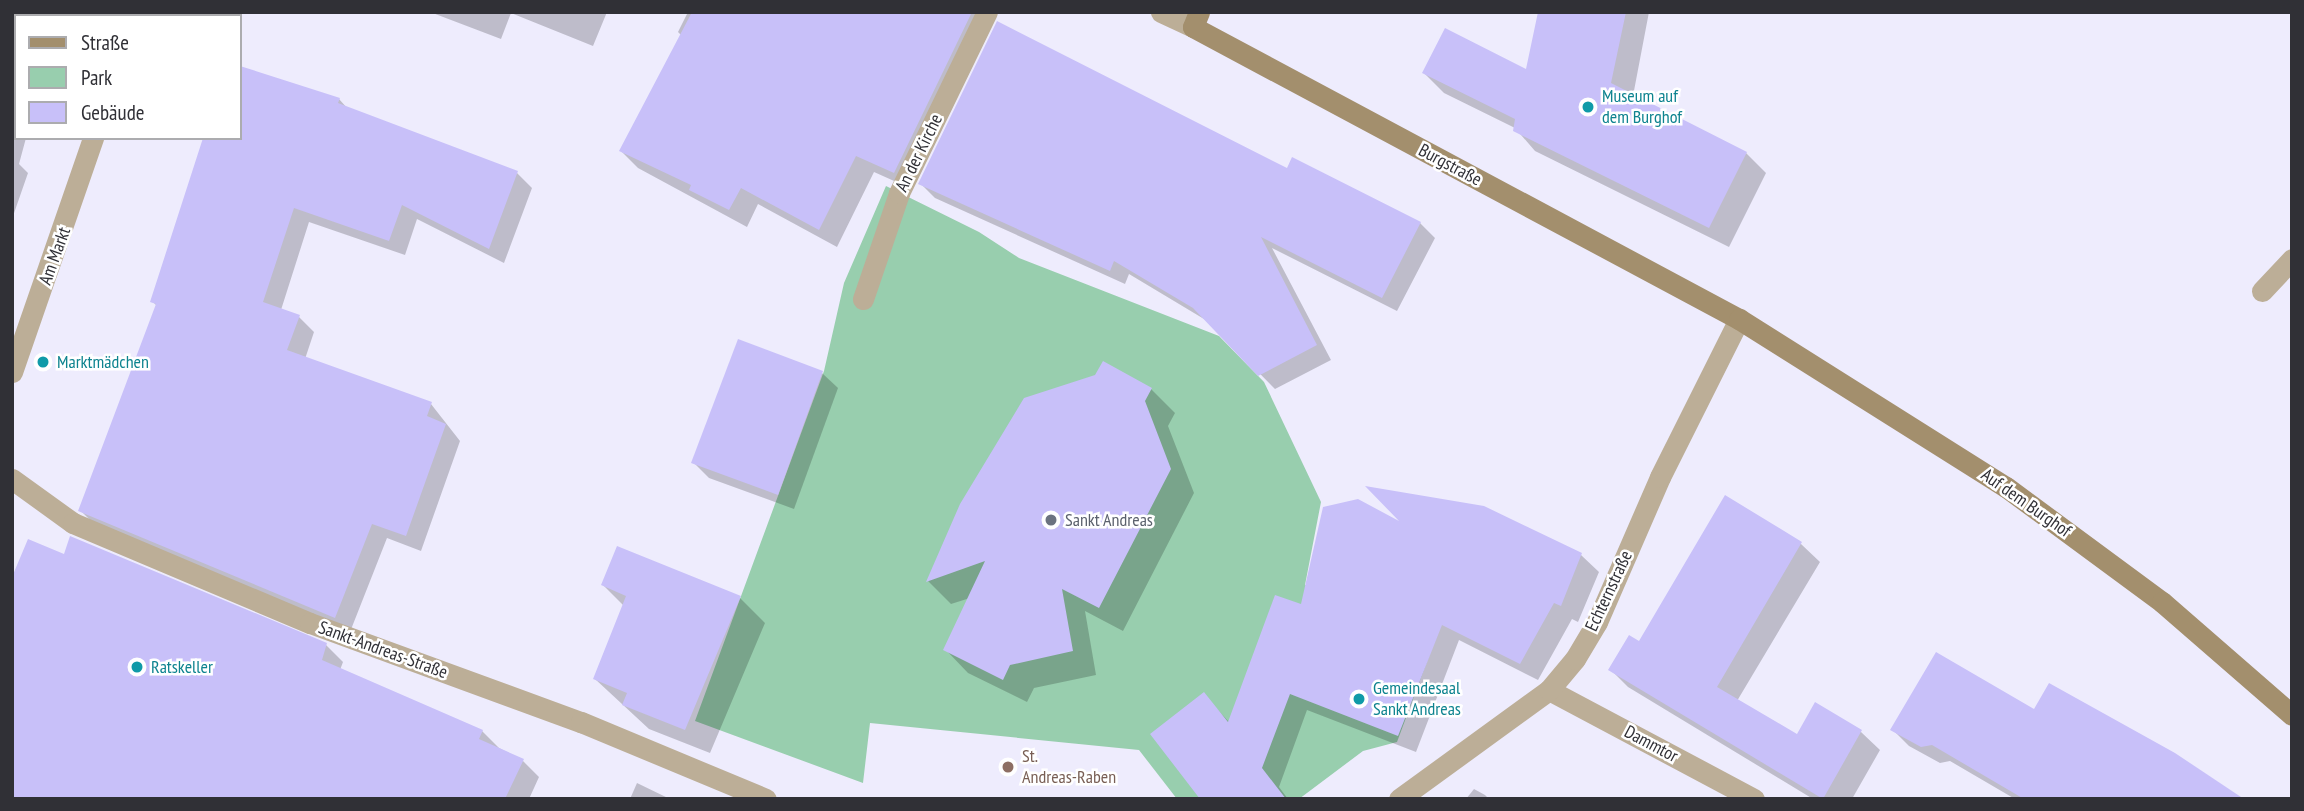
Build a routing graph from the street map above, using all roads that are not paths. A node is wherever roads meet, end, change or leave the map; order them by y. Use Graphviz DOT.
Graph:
graph roads {
  1 [pos="987,12"];
  2 [pos="1161,12"];
  3 [pos="1196,20"];
  4 [pos="92,140"];
  5 [pos="2292,259"];
  6 [pos="2262,291"];
  7 [pos="863,299"];
  8 [pos="1739,319"];
  9 [pos="12,372"];
  10 [pos="12,479"];
  11 [pos="1549,690"];
  12 [pos="2292,715"];
  13 [pos="766,799"];
  14 [pos="1399,799"];
  15 [pos="1754,799"];
  1 -- 7 [label="street, An der Kirche"];
  2 -- 3 [label="street, Burgstraße"];
  3 -- 8 [label="street, Burgstraße"];
  4 -- 9 [label="street, Am Markt"];
  5 -- 6 [label="street"];
  8 -- 11 [label="street, Echternstraße"];
  8 -- 12 [label="street, Auf dem Burghof"];
  10 -- 13 [label="street, Sankt-Andreas-Straße"];
  11 -- 14 [label="street, Echternstraße"];
  11 -- 15 [label="street, Dammtor"];
}
